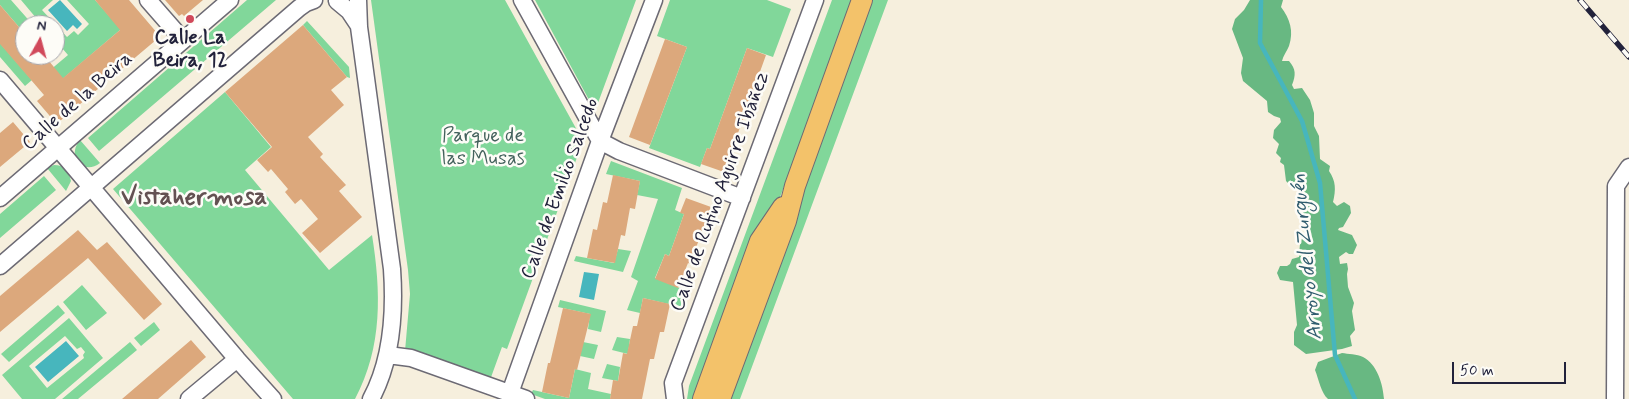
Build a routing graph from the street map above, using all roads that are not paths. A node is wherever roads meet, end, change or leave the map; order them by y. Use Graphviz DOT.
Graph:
graph roads {
  1 [pos="148,0"];
  2 [pos="230,0"];
  3 [pos="314,0"];
  4 [pos="333,0"];
  5 [pos="358,0"];
  6 [pos="522,0"];
  7 [pos="654,0"];
  8 [pos="815,0"];
  9 [pos="862,0"];
  10 [pos="359,26"];
  11 [pos="183,40"];
  12 [pos="0,80"];
  13 [pos="600,141"];
  14 [pos="58,147"];
  15 [pos="1629,167"];
  16 [pos="795,186"];
  17 [pos="91,188"];
  18 [pos="0,198"];
  19 [pos="742,198"];
  20 [pos="0,266"];
  21 [pos="738,348"];
  22 [pos="388,355"];
  23 [pos="237,359"];
  24 [pos="510,393"];
  25 [pos="189,399"];
  26 [pos="273,399"];
  27 [pos="371,399"];
  28 [pos="526,399"];
  29 [pos="675,399"];
  30 [pos="703,399"];
  31 [pos="712,399"];
  32 [pos="720,399"];
  33 [pos="1615,399"];
  1 -- 11 [label="street"];
  2 -- 11 [label="street, Calle de la Beira"];
  3 -- 17 [label="street"];
  4 -- 10 [label="street"];
  5 -- 10 [label="street"];
  6 -- 13 [label="street"];
  7 -- 13 [label="street, Calle de Emilio Salcedo"];
  8 -- 19 [label="street, Calle de Rufino Aguirre Ibáñez"];
  9 -- 16 [label="main road"];
  10 -- 22 [label="street"];
  11 -- 14 [label="street, Calle de la Beira"];
  12 -- 14 [label="street"];
  13 -- 19 [label="street"];
  13 -- 24 [label="street, Calle de Emilio Salcedo"];
  14 -- 17 [label="street"];
  14 -- 18 [label="street, Calle de la Beira"];
  15 -- 33 [label="street"];
  16 -- 21 [label="main road"];
  16 -- 30 [label="main road"];
  17 -- 20 [label="street"];
  17 -- 23 [label="street"];
  19 -- 29 [label="street, Calle de Rufino Aguirre Ibáñez"];
  21 -- 31 [label="main road"];
  21 -- 32 [label="main road"];
  22 -- 24 [label="street"];
  22 -- 27 [label="street"];
  23 -- 25 [label="street"];
  23 -- 26 [label="street"];
  24 -- 28 [label="street"];
}
